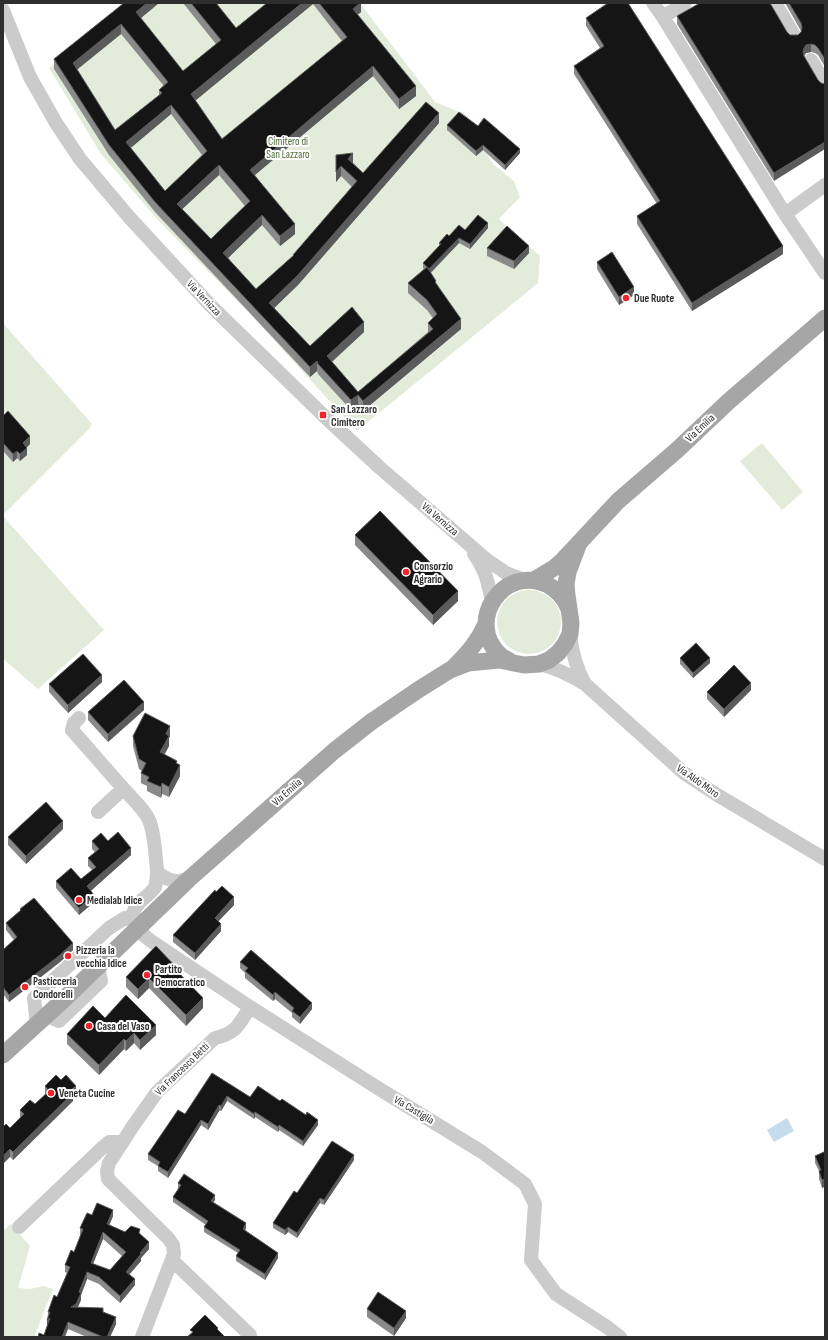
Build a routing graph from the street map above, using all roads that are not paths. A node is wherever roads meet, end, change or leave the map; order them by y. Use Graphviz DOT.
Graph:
graph roads {
  1 [pos="653,3"];
  2 [pos="685,3"];
  3 [pos="774,3"];
  4 [pos="3,10"];
  5 [pos="663,17"];
  6 [pos="794,35"];
  7 [pos="811,60"];
  8 [pos="825,83"];
  9 [pos="825,185"];
  10 [pos="785,214"];
  11 [pos="825,273"];
  12 [pos="825,318"];
  13 [pos="463,539"];
  14 [pos="579,543"];
  15 [pos="529,580"];
  16 [pos="492,602"];
  17 [pos="570,612"];
  18 [pos="486,624"];
  19 [pos="570,634"];
  20 [pos="511,662"];
  21 [pos="538,664"];
  22 [pos="450,670"];
  23 [pos="585,684"];
  24 [pos="79,718"];
  25 [pos="123,789"];
  26 [pos="98,812"];
  27 [pos="825,859"];
  28 [pos="157,872"];
  29 [pos="189,879"];
  30 [pos="134,922"];
  31 [pos="250,1008"];
  32 [pos="42,1020"];
  33 [pos="3,1055"];
  34 [pos="123,1142"];
  35 [pos="19,1227"];
  36 [pos="172,1260"];
  37 [pos="250,1336"];
  38 [pos="142,1337"];
  39 [pos="620,1337"];
  1 -- 5 [label="street"];
  2 -- 5 [label="street"];
  3 -- 6 [label="street"];
  4 -- 13 [label="street, Via Vernizza"];
  5 -- 10 [label="street"];
  7 -- 8 [label="street"];
  9 -- 10 [label="street"];
  10 -- 11 [label="street"];
  12 -- 14 [label="main road, Via Emilia"];
  13 -- 15 [label="street, Via Vernizza"];
  13 -- 16 [label="street, Via Vernizza"];
  14 -- 15 [label="main road, Via Emilia"];
  14 -- 17 [label="main road, Via Emilia"];
  15 -- 16 [label="main road, Via Emilia"];
  15 -- 17 [label="main road, Via Emilia"];
  16 -- 18 [label="main road, Via Emilia"];
  17 -- 19 [label="main road, Via Emilia"];
  18 -- 20 [label="main road, Via Emilia"];
  18 -- 22 [label="main road, Via Emilia"];
  19 -- 21 [label="main road, Via Emilia"];
  19 -- 23 [label="street, Via Aldo Moro"];
  20 -- 21 [label="main road, Via Emilia"];
  20 -- 22 [label="main road, Via Emilia"];
  21 -- 23 [label="street, Via Aldo Moro"];
  22 -- 29 [label="main road, Via Emilia"];
  23 -- 27 [label="street, Via Aldo Moro"];
  24 -- 25 [label="street, Via Emilia"];
  25 -- 26 [label="street"];
  25 -- 28 [label="street, Via Emilia"];
  28 -- 29 [label="street"];
  28 -- 30 [label="street, Via Emilia"];
  29 -- 30 [label="main road, Via Emilia"];
  30 -- 31 [label="street, Via Castiglia"];
  30 -- 32 [label="main road, Via Emilia"];
  30 -- 32 [label="street, Via Emilia"];
  31 -- 34 [label="street, Via Francesco Betti"];
  31 -- 39 [label="street, Via Castiglia"];
  32 -- 33 [label="main road, Via Emilia"];
  34 -- 35 [label="street"];
  34 -- 36 [label="street, Via Francesco Betti"];
  36 -- 37 [label="street"];
  36 -- 38 [label="street, Via Francesco Betti"];
}
